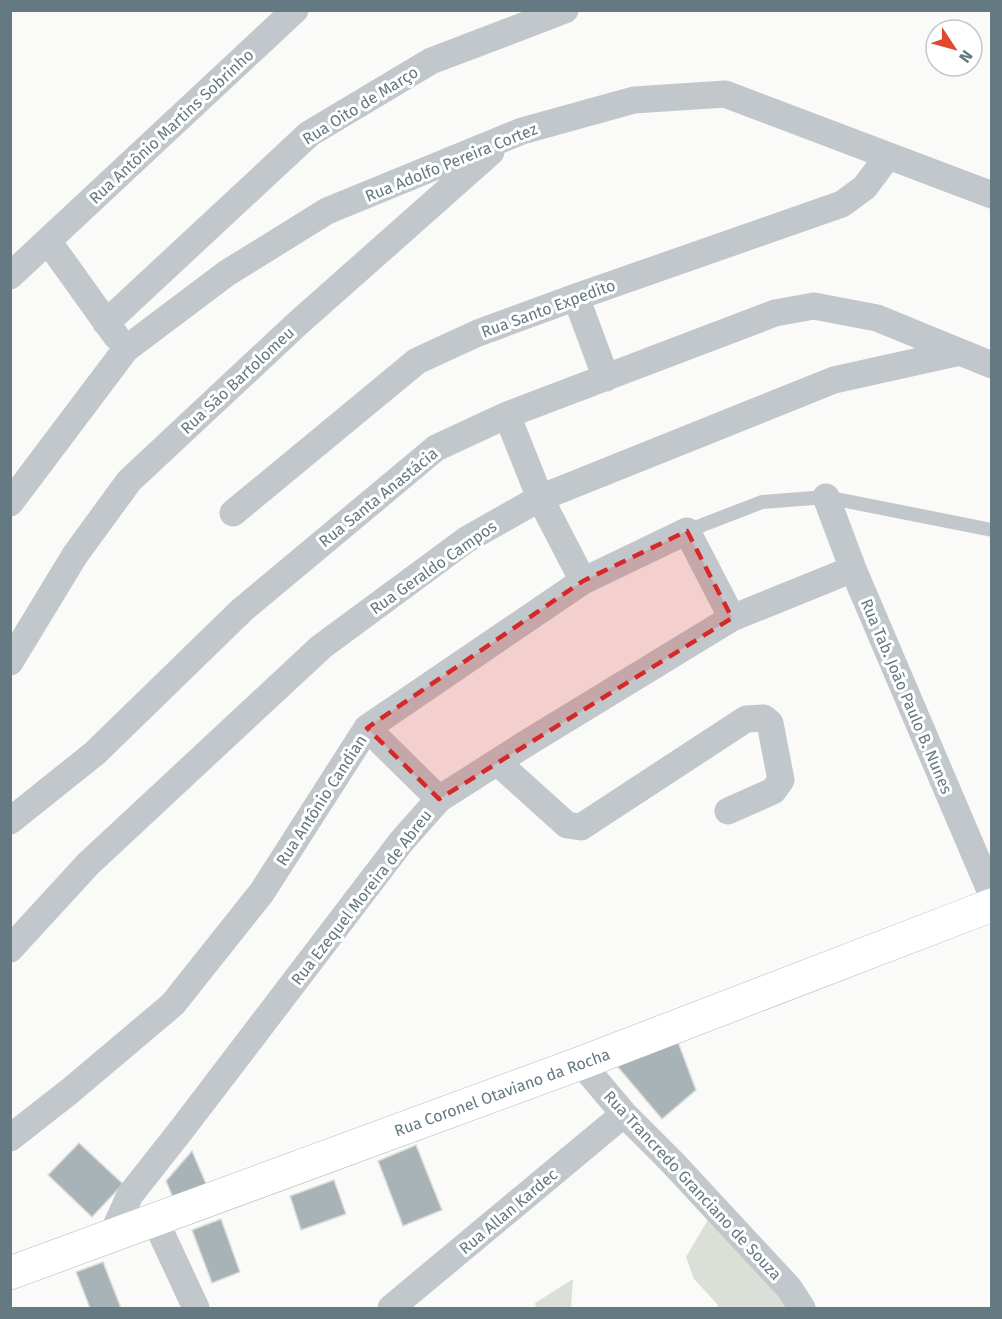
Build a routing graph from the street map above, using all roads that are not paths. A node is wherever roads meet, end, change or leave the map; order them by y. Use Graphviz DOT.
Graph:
graph roads {
  1 [pos="295,10"];
  2 [pos="565,10"];
  3 [pos="508,137"];
  4 [pos="888,156"];
  5 [pos="992,195"];
  6 [pos="48,241"];
  7 [pos="10,276"];
  8 [pos="576,297"];
  9 [pos="106,323"];
  10 [pos="126,349"];
  11 [pos="960,352"];
  12 [pos="992,365"];
  13 [pos="606,378"];
  14 [pos="507,415"];
  15 [pos="825,497"];
  16 [pos="540,498"];
  17 [pos="10,503"];
  18 [pos="233,513"];
  19 [pos="992,530"];
  20 [pos="687,531"];
  21 [pos="853,569"];
  22 [pos="583,581"];
  23 [pos="732,618"];
  24 [pos="10,662"];
  25 [pos="367,728"];
  26 [pos="496,762"];
  27 [pos="439,799"];
  28 [pos="728,811"];
  29 [pos="10,821"];
  30 [pos="992,895"];
  31 [pos="992,905"];
  32 [pos="10,949"];
  33 [pos="581,1063"];
  34 [pos="624,1114"];
  35 [pos="10,1138"];
  36 [pos="155,1220"];
  37 [pos="112,1235"];
  38 [pos="10,1273"];
  39 [pos="196,1308"];
  40 [pos="391,1308"];
  41 [pos="802,1308"];
  1 -- 6 [label="street, Rua Antônio Martins Sobrinho"];
  2 -- 9 [label="street, Rua Oito de Março"];
  3 -- 4 [label="street, Rua Adolfo Pereira Cortez"];
  3 -- 10 [label="street, Rua Adolfo Pereira Cortez"];
  3 -- 24 [label="street, Rua São Bartolomeu"];
  4 -- 5 [label="street, Rua Adolfo Pereira Cortez"];
  4 -- 8 [label="street, Rua Santo Expedito"];
  6 -- 7 [label="street, Rua Antônio Martins Sobrinho"];
  6 -- 9 [label="street"];
  8 -- 13 [label="street"];
  8 -- 18 [label="street, Rua Santo Expedito"];
  9 -- 10 [label="street"];
  10 -- 17 [label="street, Rua Adolfo Pereira Cortez"];
  11 -- 12 [label="street"];
  11 -- 13 [label="street, Rua Santa Anastácia"];
  11 -- 16 [label="street, Rua Geraldo Campos"];
  13 -- 14 [label="street, Rua Santa Anastácia"];
  14 -- 16 [label="street"];
  14 -- 29 [label="street, Rua Santa Anastácia"];
  15 -- 19 [label="lane"];
  15 -- 20 [label="lane"];
  15 -- 21 [label="street, Rua Tab. João Paulo B. Nunes"];
  16 -- 22 [label="street"];
  16 -- 32 [label="street, Rua Geraldo Campos"];
  20 -- 22 [label="street, Rua Antônio Candian"];
  20 -- 23 [label="street"];
  21 -- 23 [label="street, Rua Ezequel Moreira de Abreu"];
  21 -- 30 [label="street, Rua Tab. João Paulo B. Nunes"];
  22 -- 25 [label="street, Rua Antônio Candian"];
  23 -- 26 [label="street, Rua Ezequel Moreira de Abreu"];
  25 -- 27 [label="street"];
  25 -- 35 [label="street, Rua Antônio Candian"];
  26 -- 27 [label="street, Rua Ezequel Moreira de Abreu"];
  26 -- 28 [label="street"];
  27 -- 37 [label="street, Rua Ezequel Moreira de Abreu"];
  31 -- 33 [label="street, Rua Coronel Otaviano da Rocha"];
  33 -- 34 [label="street, Rua Trancredo Granciano de Souza"];
  33 -- 36 [label="street, Rua Coronel Otaviano da Rocha"];
  34 -- 40 [label="street, Rua Allan Kardec"];
  34 -- 41 [label="street, Rua Trancredo Granciano de Souza"];
  36 -- 37 [label="street, Rua Coronel Otaviano da Rocha"];
  36 -- 39 [label="street"];
  37 -- 38 [label="street, Rua Coronel Otaviano da Rocha"];
}
